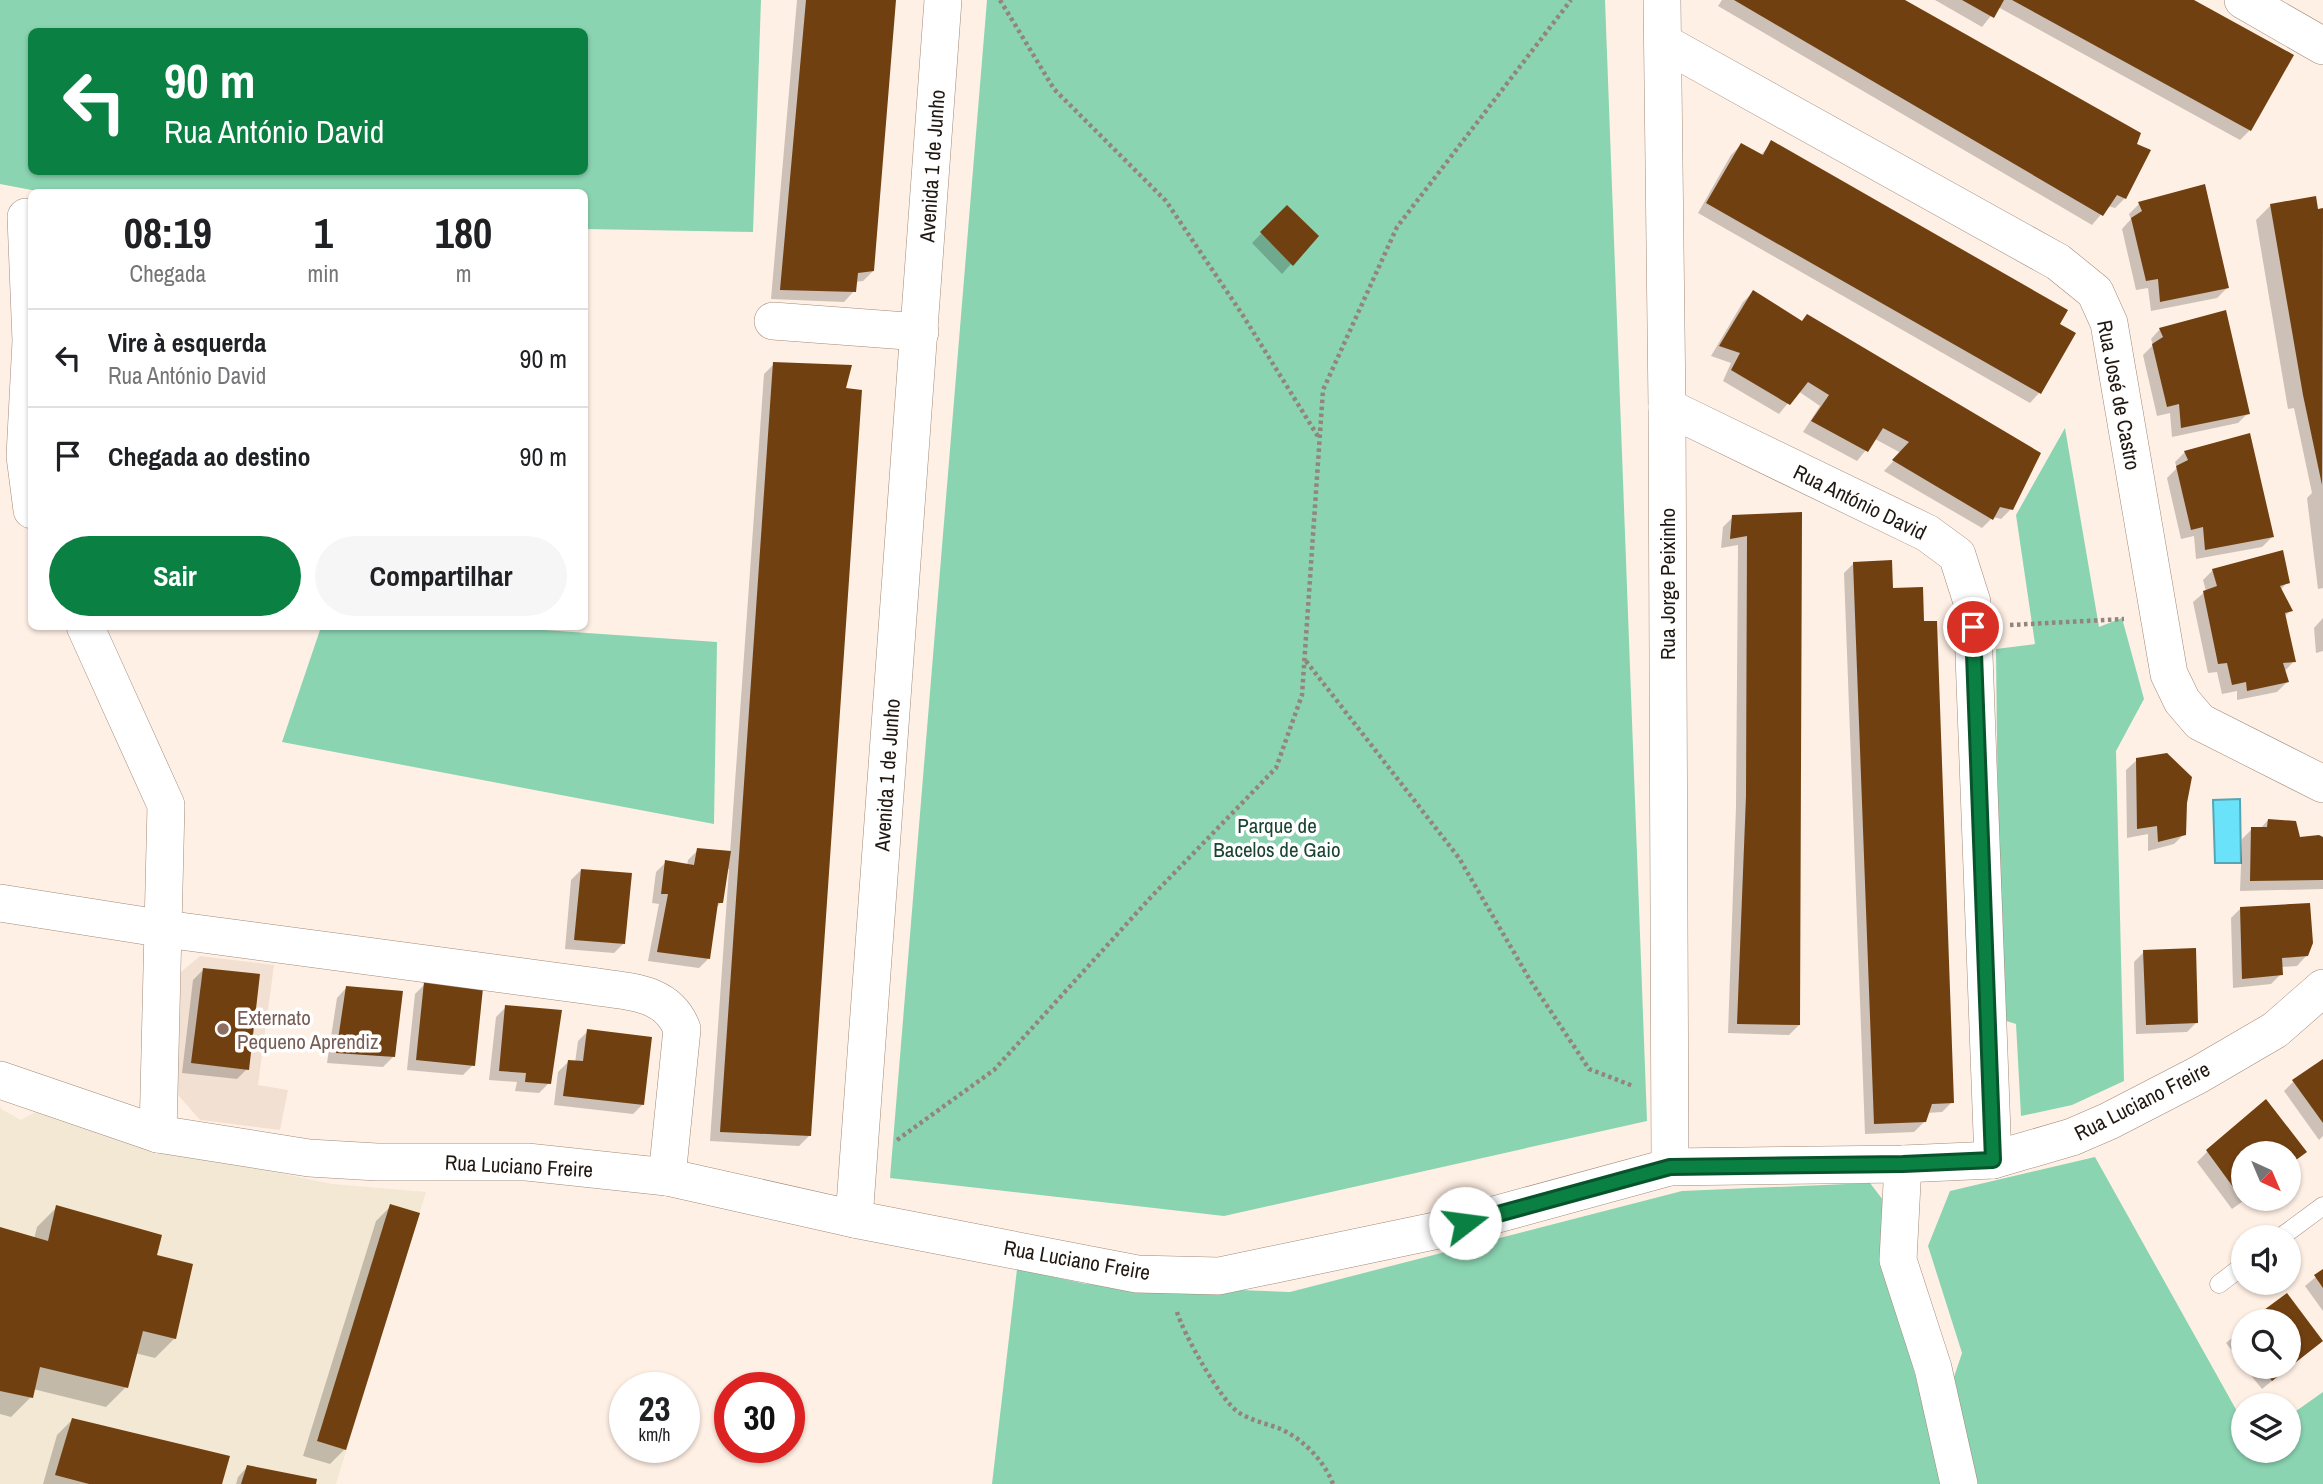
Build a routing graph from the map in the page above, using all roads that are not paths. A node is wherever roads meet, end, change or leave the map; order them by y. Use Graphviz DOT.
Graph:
graph roads {
  1 [pos="943,0"];
  2 [pos="1662,0"];
  3 [pos="2243,0"];
  4 [pos="1664,43"];
  5 [pos="2323,46"];
  6 [pos="26,217"];
  7 [pos="28,279"];
  8 [pos="773,321"];
  9 [pos="920,332"];
  10 [pos="28,387"];
  11 [pos="1667,407"];
  12 [pos="28,493"];
  13 [pos="87,630"];
  14 [pos="2323,784"];
  15 [pos="0,903"];
  16 [pos="165,929"];
  17 [pos="2323,988"];
  18 [pos="0,1080"];
  19 [pos="158,1134"];
  20 [pos="1993,1160"];
  21 [pos="1903,1164"];
  22 [pos="1670,1167"];
  23 [pos="667,1177"];
  24 [pos="2323,1206"];
  25 [pos="854,1219"];
  26 [pos="2297,1225"];
  27 [pos="2231,1275"];
  28 [pos="2219,1284"];
  29 [pos="1959,1484"];
  1 -- 9 [label="street, Avenida 1 de Junho"];
  2 -- 4 [label="street, Rua Jorge Peixinho"];
  3 -- 5 [label="street"];
  4 -- 11 [label="street, Rua Jorge Peixinho"];
  4 -- 14 [label="street, Rua José de Castro"];
  6 -- 7 [label="street"];
  8 -- 9 [label="street"];
  9 -- 25 [label="street, Avenida 1 de Junho"];
  10 -- 12 [label="street"];
  11 -- 20 [label="street, Rua António David"];
  11 -- 22 [label="street, Rua Jorge Peixinho"];
  13 -- 16 [label="street"];
  15 -- 16 [label="street"];
  16 -- 19 [label="street"];
  16 -- 23 [label="street"];
  17 -- 20 [label="street, Rua Luciano Freire"];
  18 -- 19 [label="street, Rua Luciano Freire"];
  19 -- 23 [label="street, Rua Luciano Freire"];
  20 -- 21 [label="street, Rua Luciano Freire"];
  21 -- 22 [label="street, Rua Luciano Freire"];
  21 -- 29 [label="street"];
  22 -- 25 [label="street, Rua Luciano Freire"];
  23 -- 25 [label="street, Rua Luciano Freire"];
  24 -- 26 [label="lane"];
  27 -- 28 [label="lane"];
}
